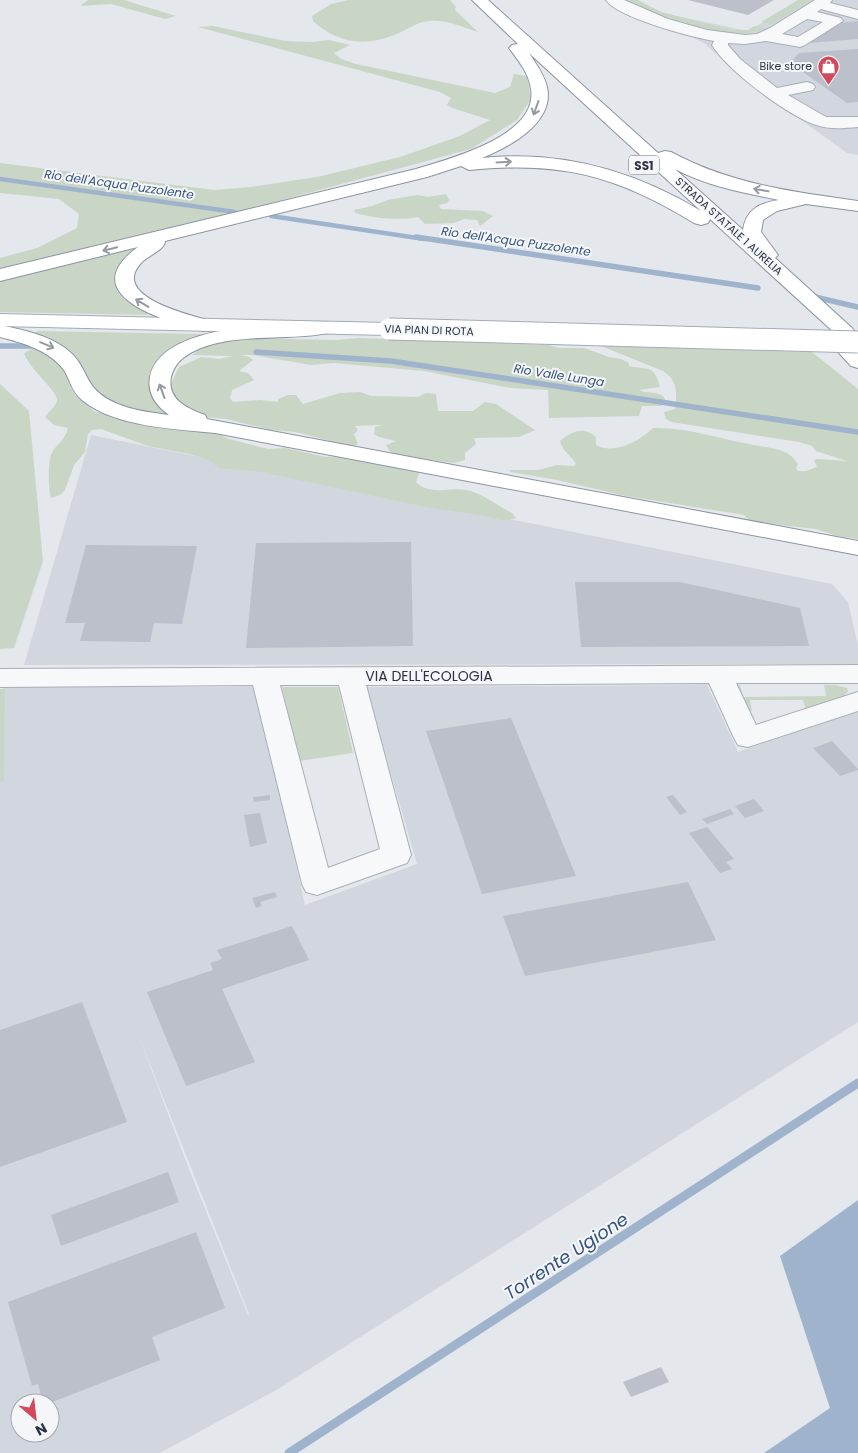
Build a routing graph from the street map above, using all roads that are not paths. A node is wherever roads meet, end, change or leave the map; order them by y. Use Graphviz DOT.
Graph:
graph roads {
  1 [pos="465,0"];
  2 [pos="479,0"];
  3 [pos="613,0"];
  4 [pos="822,2"];
  5 [pos="804,13"];
  6 [pos="858,15"];
  7 [pos="723,38"];
  8 [pos="760,38"];
  9 [pos="517,48"];
  10 [pos="748,73"];
  11 [pos="807,87"];
  12 [pos="775,93"];
  13 [pos="806,115"];
  14 [pos="610,118"];
  15 [pos="858,122"];
  16 [pos="849,140"];
  17 [pos="421,173"];
  18 [pos="826,202"];
  19 [pos="858,206"];
  20 [pos="706,222"];
  21 [pos="174,233"];
  22 [pos="0,275"];
  23 [pos="788,279"];
  24 [pos="0,320"];
  25 [pos="204,325"];
  26 [pos="325,328"];
  27 [pos="824,330"];
  28 [pos="0,331"];
  29 [pos="853,347"];
  30 [pos="215,426"];
  31 [pos="858,546"];
  32 [pos="858,674"];
  33 [pos="719,675"];
  34 [pos="350,676"];
  35 [pos="0,678"];
  36 [pos="265,678"];
  37 [pos="858,701"];
  1 -- 9 [label="main road, STRADA STATALE 1 AURELIA / SS1"];
  2 -- 14 [label="main road, STRADA STATALE 1 AURELIA / SS1"];
  3 -- 7 [label="street"];
  4 -- 5 [label="street"];
  4 -- 6 [label="street"];
  5 -- 8 [label="street"];
  5 -- 8 [label="street"];
  7 -- 8 [label="street"];
  7 -- 10 [label="street"];
  8 -- 10 [label="street"];
  9 -- 17 [label="main road, one-way"];
  9 -- 20 [label="main road, STRADA STATALE 1 AURELIA / SS1"];
  10 -- 12 [label="street"];
  11 -- 12 [label="street"];
  12 -- 13 [label="street"];
  13 -- 15 [label="street"];
  13 -- 16 [label="street"];
  18 -- 14 [label="main road, one-way"];
  14 -- 23 [label="main road, STRADA STATALE 1 AURELIA / SS1"];
  17 -- 20 [label="main road, one-way"];
  17 -- 21 [label="main road"];
  18 -- 19 [label="main road"];
  18 -- 23 [label="main road"];
  20 -- 27 [label="main road, STRADA STATALE 1 AURELIA / SS1"];
  21 -- 22 [label="main road, one-way"];
  25 -- 21 [label="main road, one-way"];
  23 -- 29 [label="main road, STRADA STATALE 1 AURELIA / SS1"];
  24 -- 25 [label="main road, VIA PIAN DI ROTA"];
  25 -- 26 [label="main road, VIA PIAN DI ROTA"];
  26 -- 29 [label="main road, VIA PIAN DI ROTA, bridge"];
  30 -- 26 [label="main road, one-way"];
  28 -- 30 [label="main road, one-way"];
  30 -- 31 [label="main road"];
  32 -- 33 [label="street, VIA DELL'ECOLOGIA"];
  33 -- 34 [label="street, VIA DELL'ECOLOGIA"];
  33 -- 37 [label="street"];
  34 -- 36 [label="street, VIA DELL'ECOLOGIA"];
  34 -- 36 [label="street"];
  35 -- 36 [label="street, VIA DELL'ECOLOGIA"];
}
